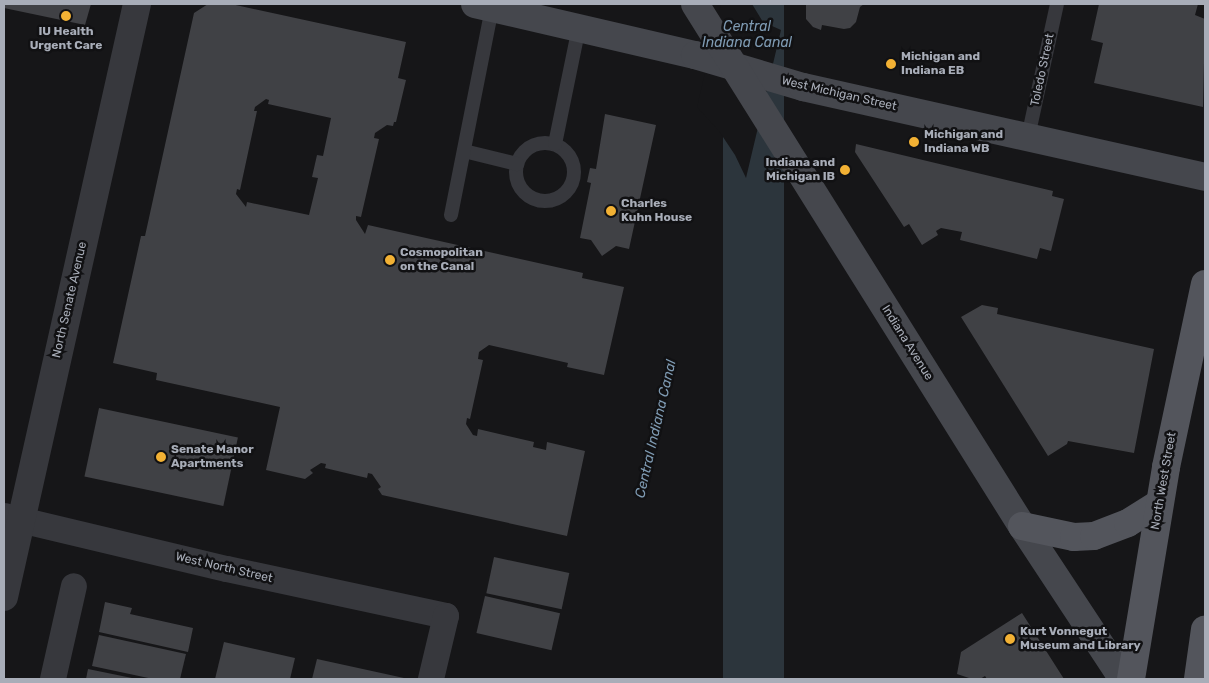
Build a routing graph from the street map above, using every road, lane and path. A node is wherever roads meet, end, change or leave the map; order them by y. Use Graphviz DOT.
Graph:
graph roads {
  1 [pos="137,4"];
  2 [pos="1057,4"];
  3 [pos="484,6"];
  4 [pos="699,11"];
  5 [pos="579,27"];
  6 [pos="734,66"];
  7 [pos="1028,137"];
  8 [pos="555,144"];
  9 [pos="464,151"];
  10 [pos="517,164"];
  11 [pos="1205,177"];
  12 [pos="451,215"];
  13 [pos="1205,284"];
  14 [pos="1159,504"];
  15 [pos="12,518"];
  16 [pos="1022,526"];
  17 [pos="74,586"];
  18 [pos="4,597"];
  19 [pos="1205,629"];
  20 [pos="53,679"];
  21 [pos="431,679"];
  22 [pos="1123,679"];
  23 [pos="1132,679"];
  24 [pos="1198,679"];
  1 -- 15 [label="street, North Senate Avenue"];
  2 -- 7 [label="lane, Toledo Street"];
  3 -- 5 [label="main road, West Michigan Street"];
  3 -- 9 [label="lane"];
  4 -- 6 [label="main road, Indiana Avenue"];
  5 -- 6 [label="main road, West Michigan Street"];
  5 -- 8 [label="lane"];
  6 -- 7 [label="main road, West Michigan Street"];
  6 -- 16 [label="main road, Indiana Avenue"];
  7 -- 11 [label="main road, West Michigan Street"];
  8 -- 10 [label="lane"];
  8 -- 10 [label="lane"];
  9 -- 10 [label="lane"];
  9 -- 12 [label="lane"];
  13 -- 14 [label="main road, North West Street"];
  14 -- 16 [label="main road"];
  14 -- 23 [label="main road, North West Street"];
  15 -- 18 [label="street, North Senate Avenue"];
  15 -- 21 [label="street, West North Street"];
  16 -- 22 [label="main road, Indiana Avenue"];
  17 -- 20 [label="street"];
  19 -- 24 [label="main road"];
}
